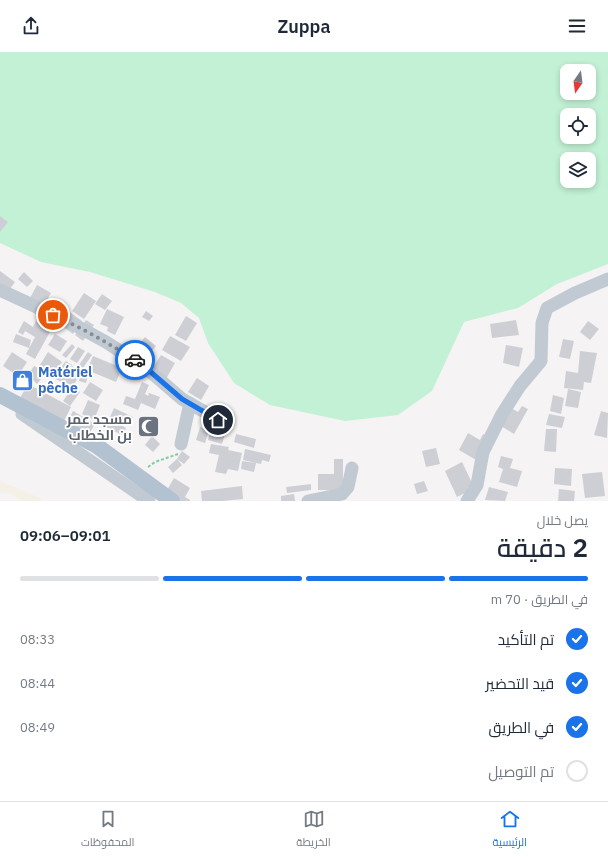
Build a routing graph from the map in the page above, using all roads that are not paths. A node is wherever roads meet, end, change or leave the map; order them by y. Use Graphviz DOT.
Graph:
graph roads {
  1 [pos="608,279"];
  2 [pos="0,290"];
  3 [pos="0,395"];
  4 [pos="0,401"];
  5 [pos="190,403"];
  6 [pos="218,420"];
  7 [pos="181,444"];
  8 [pos="352,468"];
  9 [pos="149,501"];
  10 [pos="172,501"];
  11 [pos="308,501"];
  12 [pos="467,501"];
  1 -- 12 [label="street"];
  2 -- 5 [label="street"];
  3 -- 10 [label="main road"];
  4 -- 9 [label="street"];
  5 -- 6 [label="street"];
  5 -- 7 [label="street"];
  8 -- 11 [label="street"];
}
